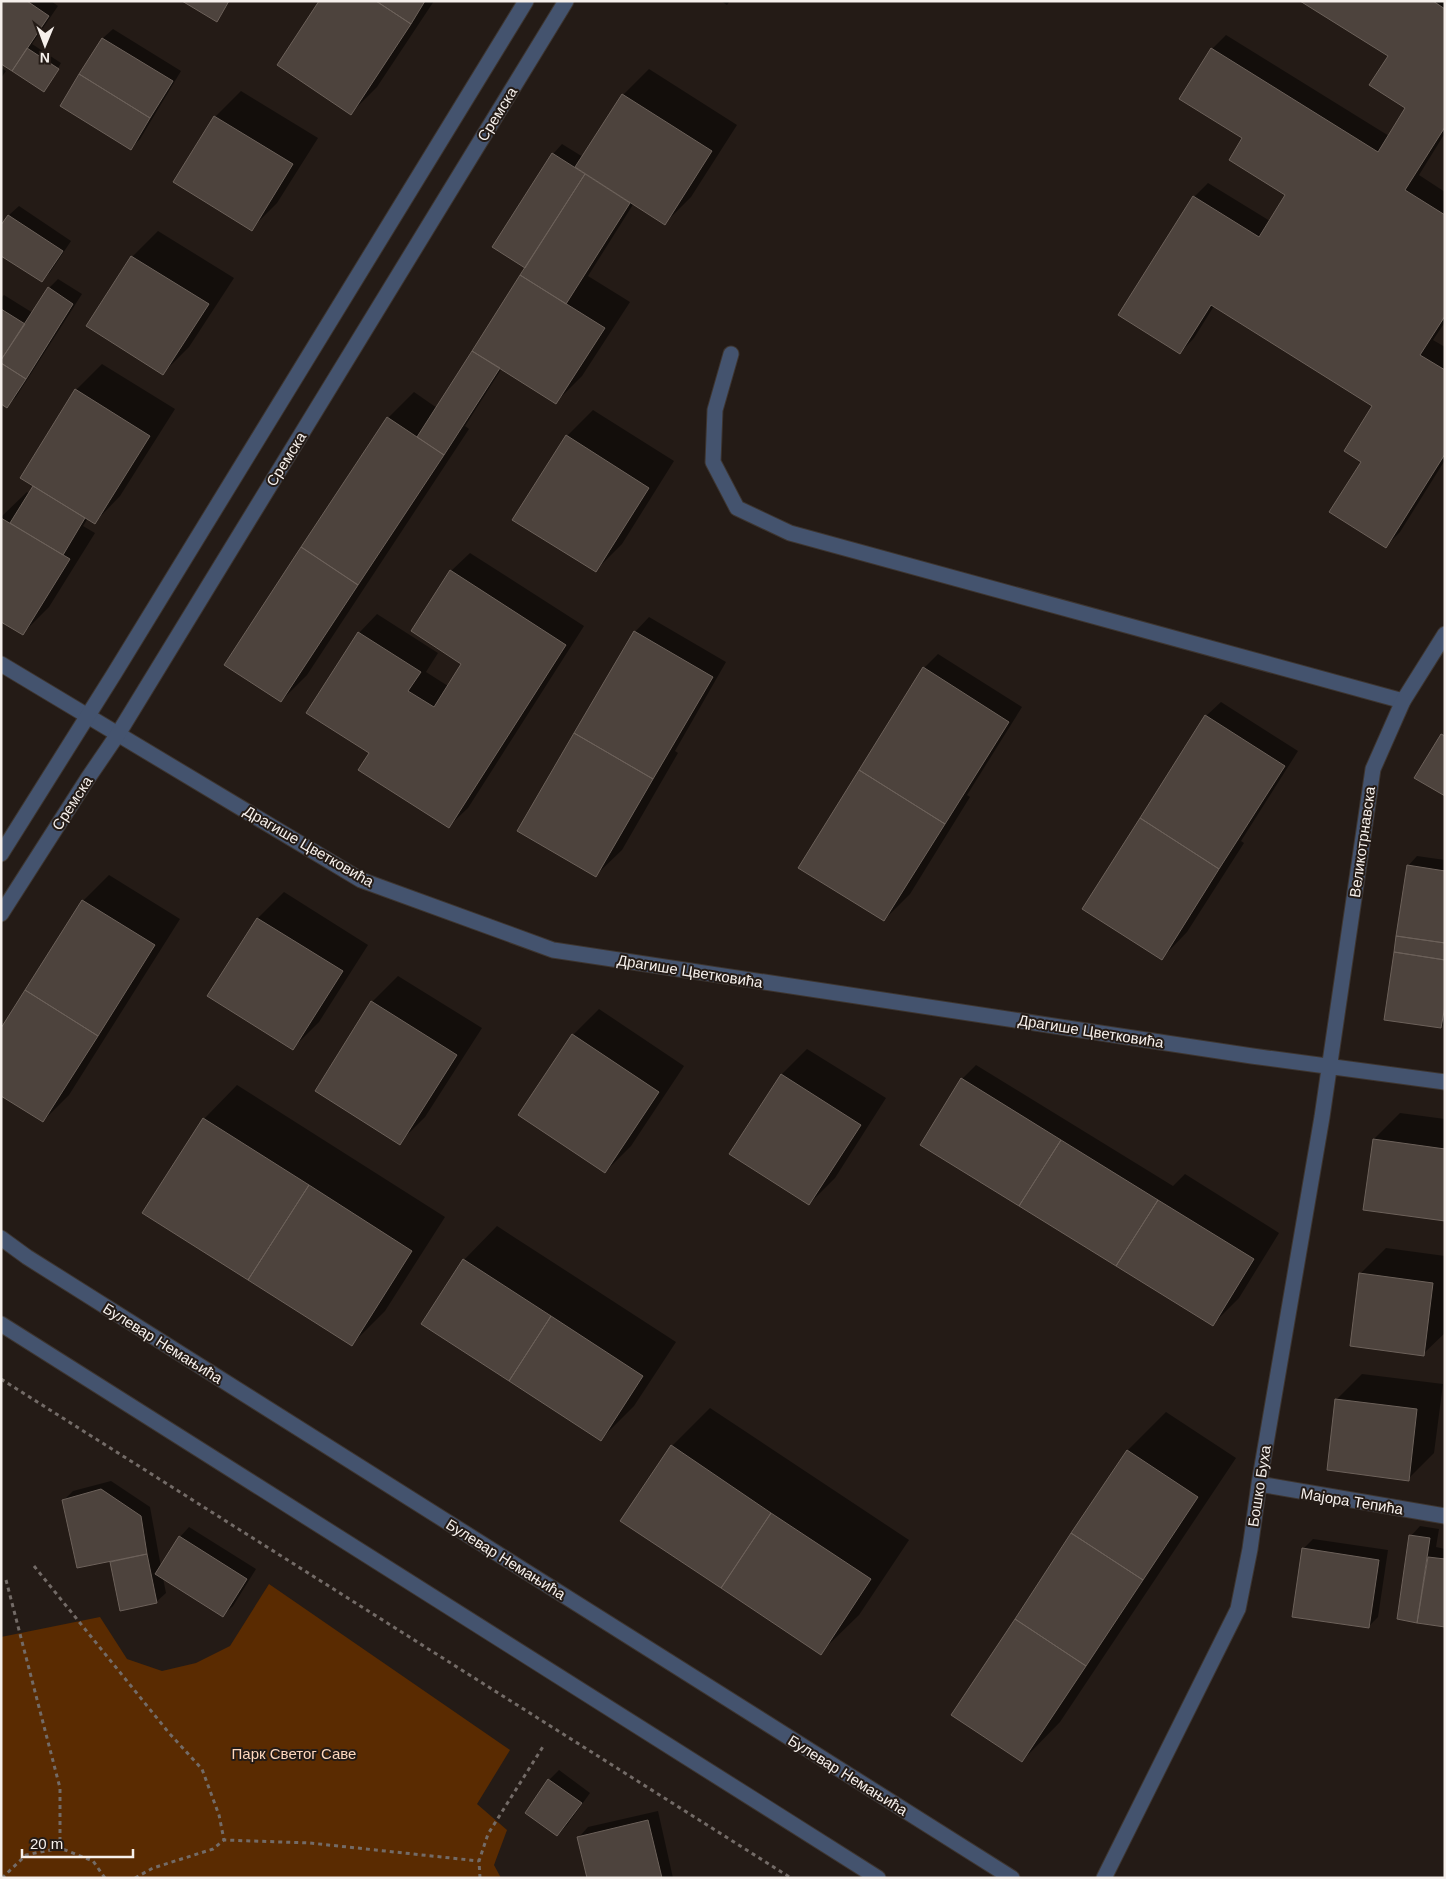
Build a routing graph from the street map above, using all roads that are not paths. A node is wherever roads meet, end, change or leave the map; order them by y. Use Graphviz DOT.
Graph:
graph roads {
  1 [pos="526,1"];
  2 [pos="566,1"];
  3 [pos="731,354"];
  4 [pos="1445,634"];
  5 [pos="1,664"];
  6 [pos="1403,701"];
  7 [pos="87,716"];
  8 [pos="118,734"];
  9 [pos="1,854"];
  10 [pos="1,914"];
  11 [pos="1328,1067"];
  12 [pos="1445,1082"];
  13 [pos="1,1238"];
  14 [pos="1,1324"];
  15 [pos="1258,1484"];
  16 [pos="1445,1516"];
  17 [pos="878,1878"];
  18 [pos="1012,1878"];
  19 [pos="1104,1878"];
  1 -- 7 [label="street"];
  2 -- 8 [label="street, Сремска"];
  3 -- 6 [label="street"];
  4 -- 6 [label="street, Великотрнавска"];
  5 -- 7 [label="street, Драгише Цветковића"];
  6 -- 11 [label="street, Великотрнавска"];
  7 -- 8 [label="street, Драгише Цветковића"];
  7 -- 9 [label="street"];
  8 -- 10 [label="street, Сремска"];
  8 -- 11 [label="street, Драгише Цветковића"];
  11 -- 12 [label="street, Драгише Цветковића"];
  11 -- 15 [label="street, Бошко Буха"];
  13 -- 18 [label="street, Булевар Немањића"];
  14 -- 17 [label="street"];
  15 -- 16 [label="street, Мајора Тепића"];
  15 -- 19 [label="street, Бошко Буха"];
}
